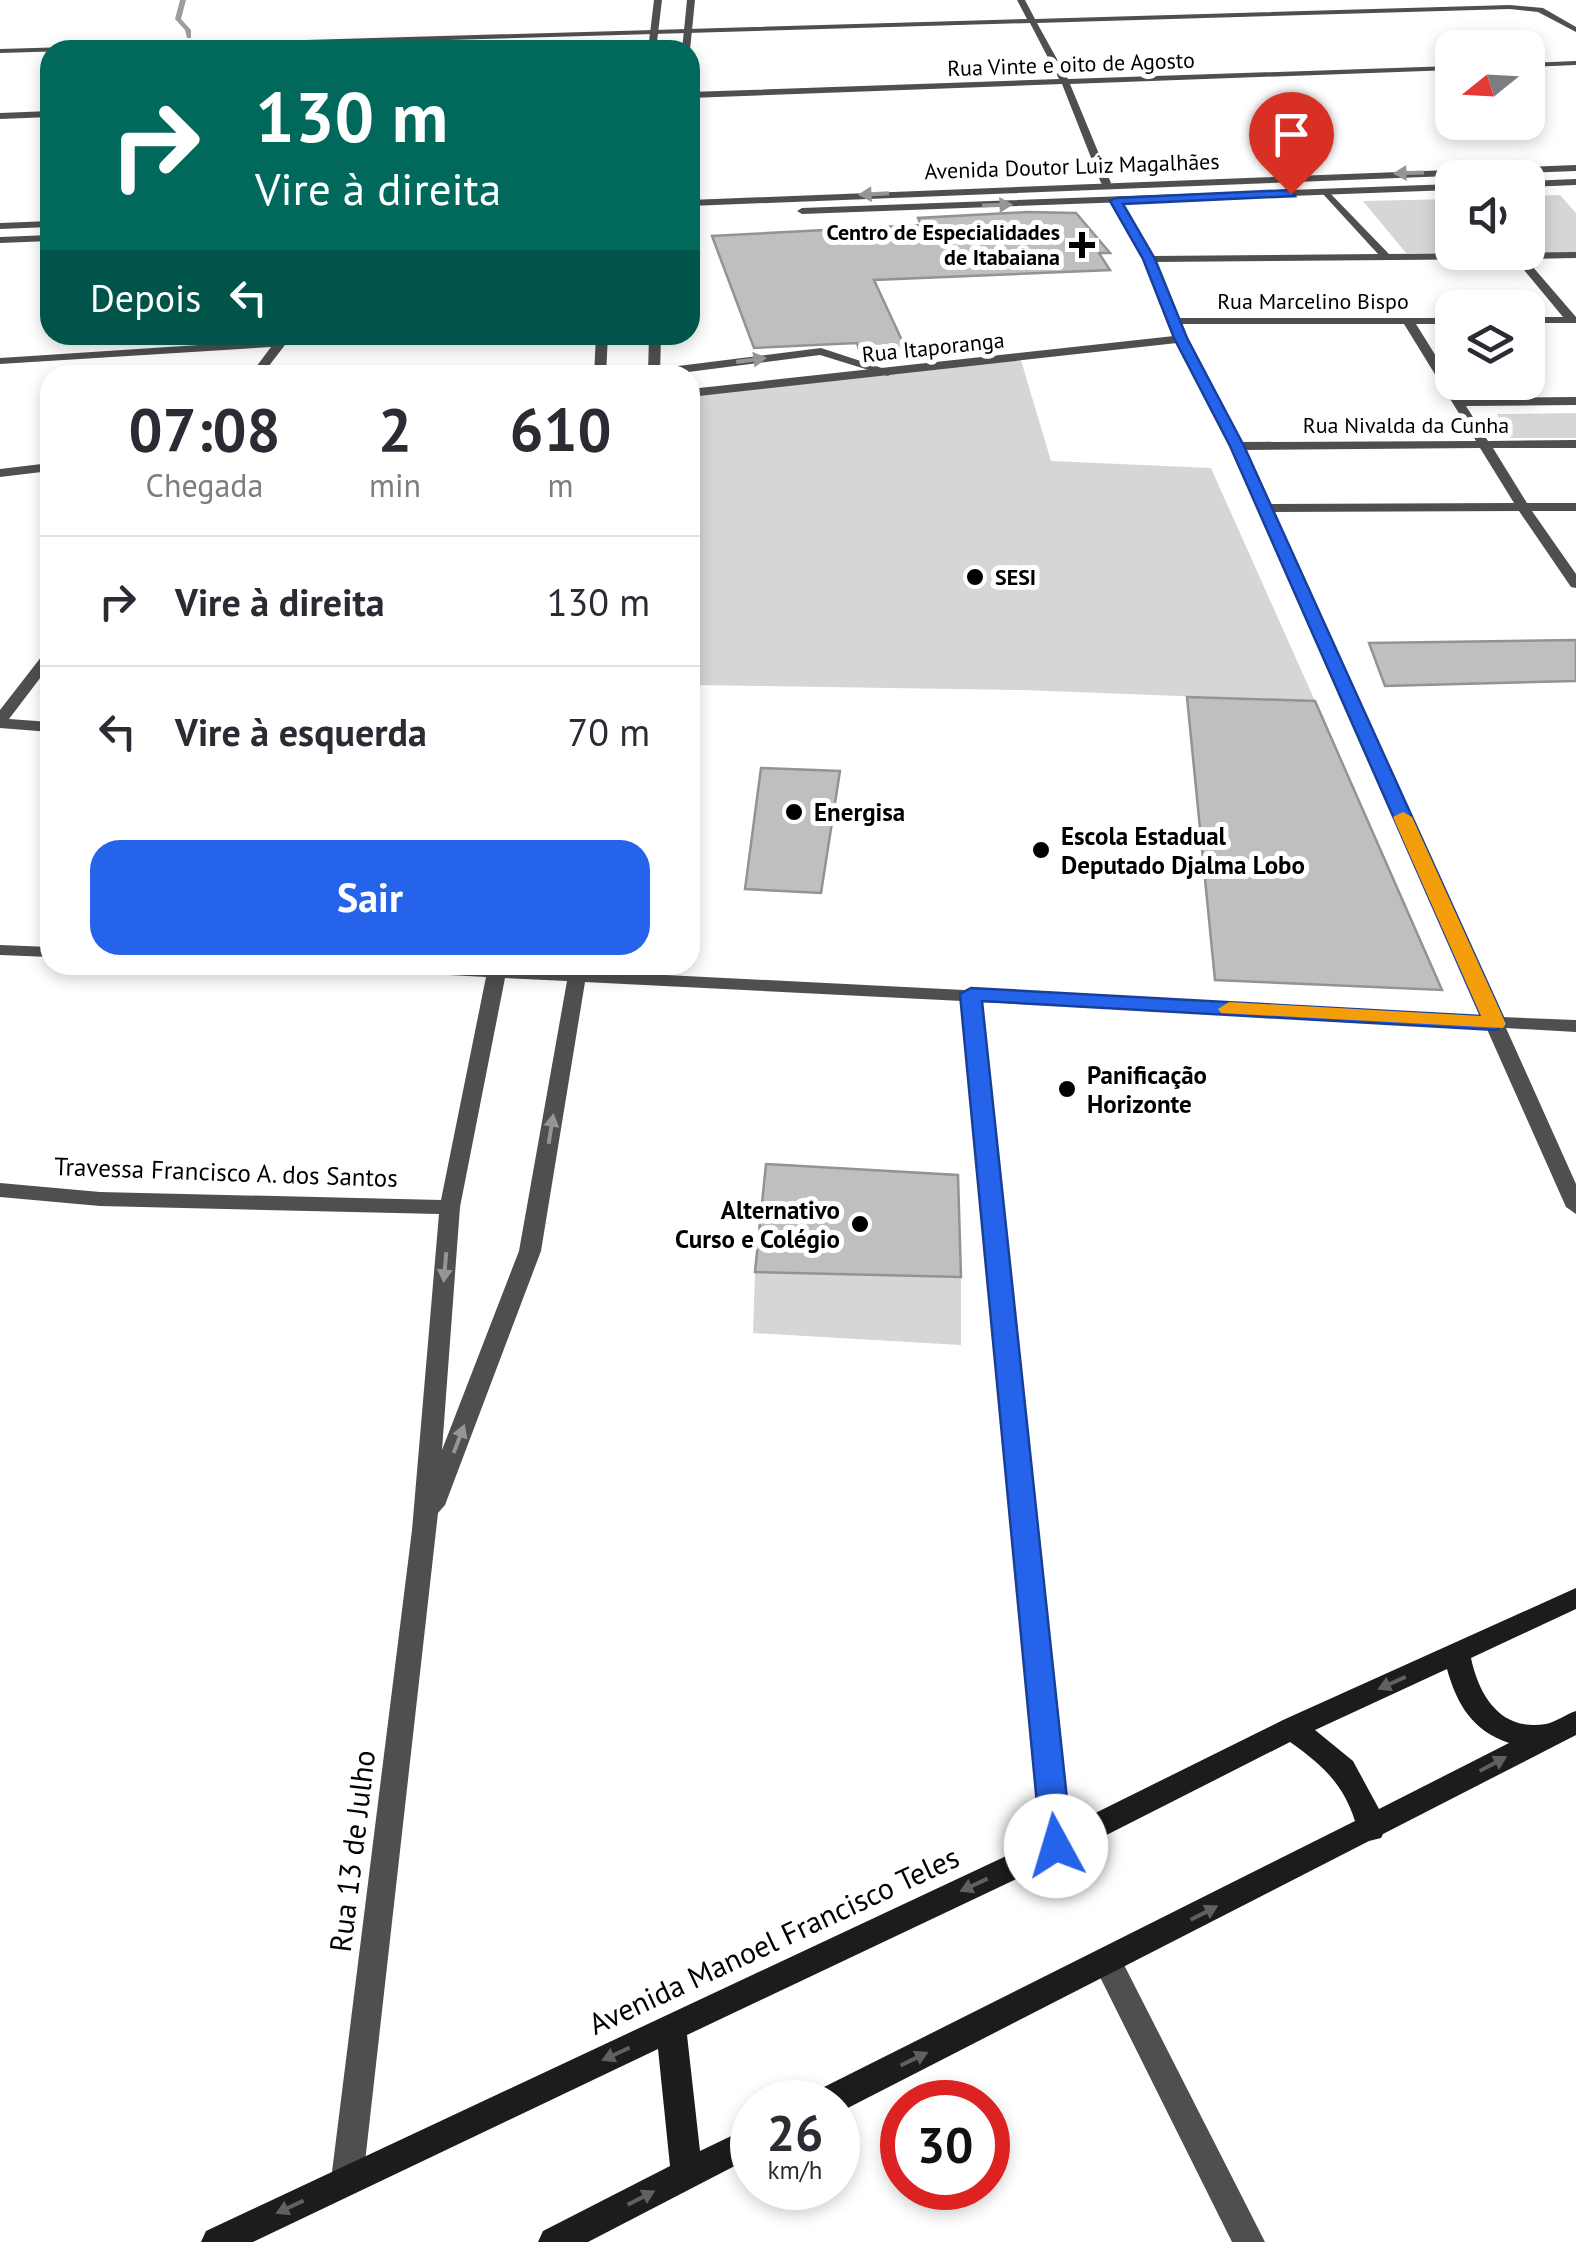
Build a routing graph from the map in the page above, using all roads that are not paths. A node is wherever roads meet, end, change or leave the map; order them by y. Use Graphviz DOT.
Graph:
graph roads {
  1 [pos="658,0"];
  2 [pos="691,0"];
  3 [pos="1021,0"];
  4 [pos="1192,0"];
  5 [pos="1360,0"];
  6 [pos="1369,10"];
  7 [pos="1202,16"];
  8 [pos="1030,21"];
  9 [pos="1576,30"];
  10 [pos="687,31"];
  11 [pos="654,32"];
  12 [pos="452,37"];
  13 [pos="380,40"];
  14 [pos="451,40"];
  15 [pos="653,40"];
  16 [pos="687,40"];
  17 [pos="40,50"];
  18 [pos="0,51"];
  19 [pos="1576,64"];
  20 [pos="1545,65"];
  21 [pos="1435,69"];
  22 [pos="1065,82"];
  23 [pos="700,95"];
  24 [pos="40,114"];
  25 [pos="0,116"];
  26 [pos="1576,168"];
  27 [pos="1576,182"];
  28 [pos="1545,183"];
  29 [pos="1106,184"];
  30 [pos="1435,188"];
  31 [pos="1326,192"];
  32 [pos="1116,201"];
  33 [pos="700,203"];
  34 [pos="700,215"];
  35 [pos="40,224"];
  36 [pos="0,226"];
  37 [pos="40,238"];
  38 [pos="0,240"];
  39 [pos="1385,255"];
  40 [pos="1435,255"];
  41 [pos="1545,255"];
  42 [pos="1576,255"];
  43 [pos="1149,259"];
  44 [pos="1530,270"];
  45 [pos="1545,320"];
  46 [pos="1574,320"];
  47 [pos="1174,321"];
  48 [pos="1408,321"];
  49 [pos="1435,321"];
  50 [pos="1180,338"];
  51 [pos="202,345"];
  52 [pos="0,360"];
  53 [pos="700,368"];
  54 [pos="888,372"];
  55 [pos="700,392"];
  56 [pos="1576,400"];
  57 [pos="1459,402"];
  58 [pos="1484,444"];
  59 [pos="1576,444"];
  60 [pos="1237,446"];
  61 [pos="40,455"];
  62 [pos="0,459"];
  63 [pos="40,468"];
  64 [pos="0,472"];
  65 [pos="1576,506"];
  66 [pos="1523,507"];
  67 [pos="1265,508"];
  68 [pos="1576,584"];
  69 [pos="40,668"];
  70 [pos="0,722"];
  71 [pos="40,726"];
  72 [pos="0,950"];
  73 [pos="40,952"];
  74 [pos="497,975"];
  75 [pos="578,975"];
  76 [pos="673,975"];
  77 [pos="971,994"];
  78 [pos="1495,1024"];
  79 [pos="1576,1026"];
  80 [pos="0,1190"];
  81 [pos="450,1206"];
  82 [pos="1576,1207"];
  83 [pos="424,1530"];
  84 [pos="1576,1598"];
  85 [pos="1457,1654"];
  86 [pos="1292,1728"];
  87 [pos="1563,1728"];
  88 [pos="1371,1829"];
  89 [pos="1056,1846"];
  90 [pos="1108,1962"];
  91 [pos="671,2028"];
  92 [pos="860,2085"];
  93 [pos="730,2152"];
  94 [pos="687,2174"];
  95 [pos="347,2180"];
  96 [pos="216,2242"];
  97 [pos="554,2242"];
  98 [pos="1250,2242"];
  1 -- 11 [label="street"];
  2 -- 10 [label="street"];
  3 -- 8 [label="street"];
  4 -- 7 [label="street"];
  5 -- 6 [label="street"];
  6 -- 7 [label="street"];
  6 -- 9 [label="street"];
  7 -- 8 [label="street"];
  8 -- 10 [label="street"];
  8 -- 22 [label="street"];
  10 -- 11 [label="street"];
  10 -- 16 [label="street"];
  11 -- 12 [label="street"];
  11 -- 15 [label="street"];
  12 -- 13 [label="street"];
  12 -- 14 [label="street"];
  17 -- 18 [label="street"];
  19 -- 20 [label="street"];
  21 -- 22 [label="street, Rua Vinte e oito de Agosto"];
  22 -- 23 [label="street, Rua Vinte e oito de Agosto"];
  22 -- 29 [label="street"];
  24 -- 25 [label="street"];
  26 -- 29 [label="street, Avenida Doutor Luiz Magalhães, one-way"];
  27 -- 28 [label="street"];
  29 -- 32 [label="street"];
  29 -- 33 [label="street, Avenida Doutor Luiz Magalhães, one-way"];
  30 -- 31 [label="street, Avenida Doutor Luiz Magalhães"];
  31 -- 32 [label="street, Avenida Doutor Luiz Magalhães"];
  31 -- 39 [label="street"];
  34 -- 32 [label="street, Avenida Doutor Luiz Magalhães, one-way"];
  32 -- 43 [label="street"];
  35 -- 36 [label="street"];
  37 -- 38 [label="street"];
  39 -- 40 [label="street"];
  39 -- 43 [label="street"];
  41 -- 42 [label="street"];
  43 -- 47 [label="street"];
  44 -- 46 [label="street"];
  45 -- 46 [label="street"];
  47 -- 48 [label="street, Rua Marcelino Bispo"];
  47 -- 50 [label="street"];
  48 -- 49 [label="street, Rua Marcelino Bispo"];
  48 -- 57 [label="street"];
  50 -- 54 [label="street, Rua Itaporanga"];
  50 -- 60 [label="street"];
  51 -- 52 [label="street"];
  53 -- 54 [label="street, one-way"];
  54 -- 55 [label="street, Rua Itaporanga"];
  56 -- 57 [label="street"];
  57 -- 58 [label="street"];
  58 -- 59 [label="street, Rua Nivalda da Cunha"];
  58 -- 60 [label="street, Rua Nivalda da Cunha"];
  58 -- 66 [label="street"];
  60 -- 67 [label="street"];
  61 -- 62 [label="street"];
  63 -- 64 [label="street"];
  65 -- 66 [label="street"];
  66 -- 67 [label="street"];
  66 -- 68 [label="street"];
  67 -- 78 [label="street"];
  69 -- 70 [label="street"];
  70 -- 71 [label="street"];
  72 -- 73 [label="street"];
  74 -- 81 [label="street, Rua 13 de Julho"];
  83 -- 75 [label="street, Rua 13 de Julho, one-way"];
  76 -- 77 [label="street"];
  77 -- 78 [label="street"];
  77 -- 89 [label="street"];
  78 -- 79 [label="street"];
  78 -- 82 [label="street"];
  80 -- 81 [label="street, Travessa Francisco A. dos Santos"];
  81 -- 83 [label="street, Rua 13 de Julho, one-way"];
  83 -- 95 [label="street, Rua 13 de Julho"];
  84 -- 85 [label="main road, Avenida Manoel Francisco Teles"];
  85 -- 86 [label="main road, Avenida Manoel Francisco Teles, one-way"];
  85 -- 87 [label="main road"];
  86 -- 88 [label="main road"];
  86 -- 89 [label="main road, Avenida Manoel Francisco Teles"];
  88 -- 87 [label="main road, one-way"];
  90 -- 88 [label="main road, one-way"];
  89 -- 91 [label="main road, Avenida Manoel Francisco Teles, one-way"];
  92 -- 90 [label="main road, one-way"];
  90 -- 98 [label="street"];
  91 -- 94 [label="main road"];
  91 -- 95 [label="main road, Avenida Manoel Francisco Teles, one-way"];
  93 -- 94 [label="main road"];
  97 -- 94 [label="main road, one-way"];
  95 -- 96 [label="main road, Avenida Manoel Francisco Teles, one-way"];
}
